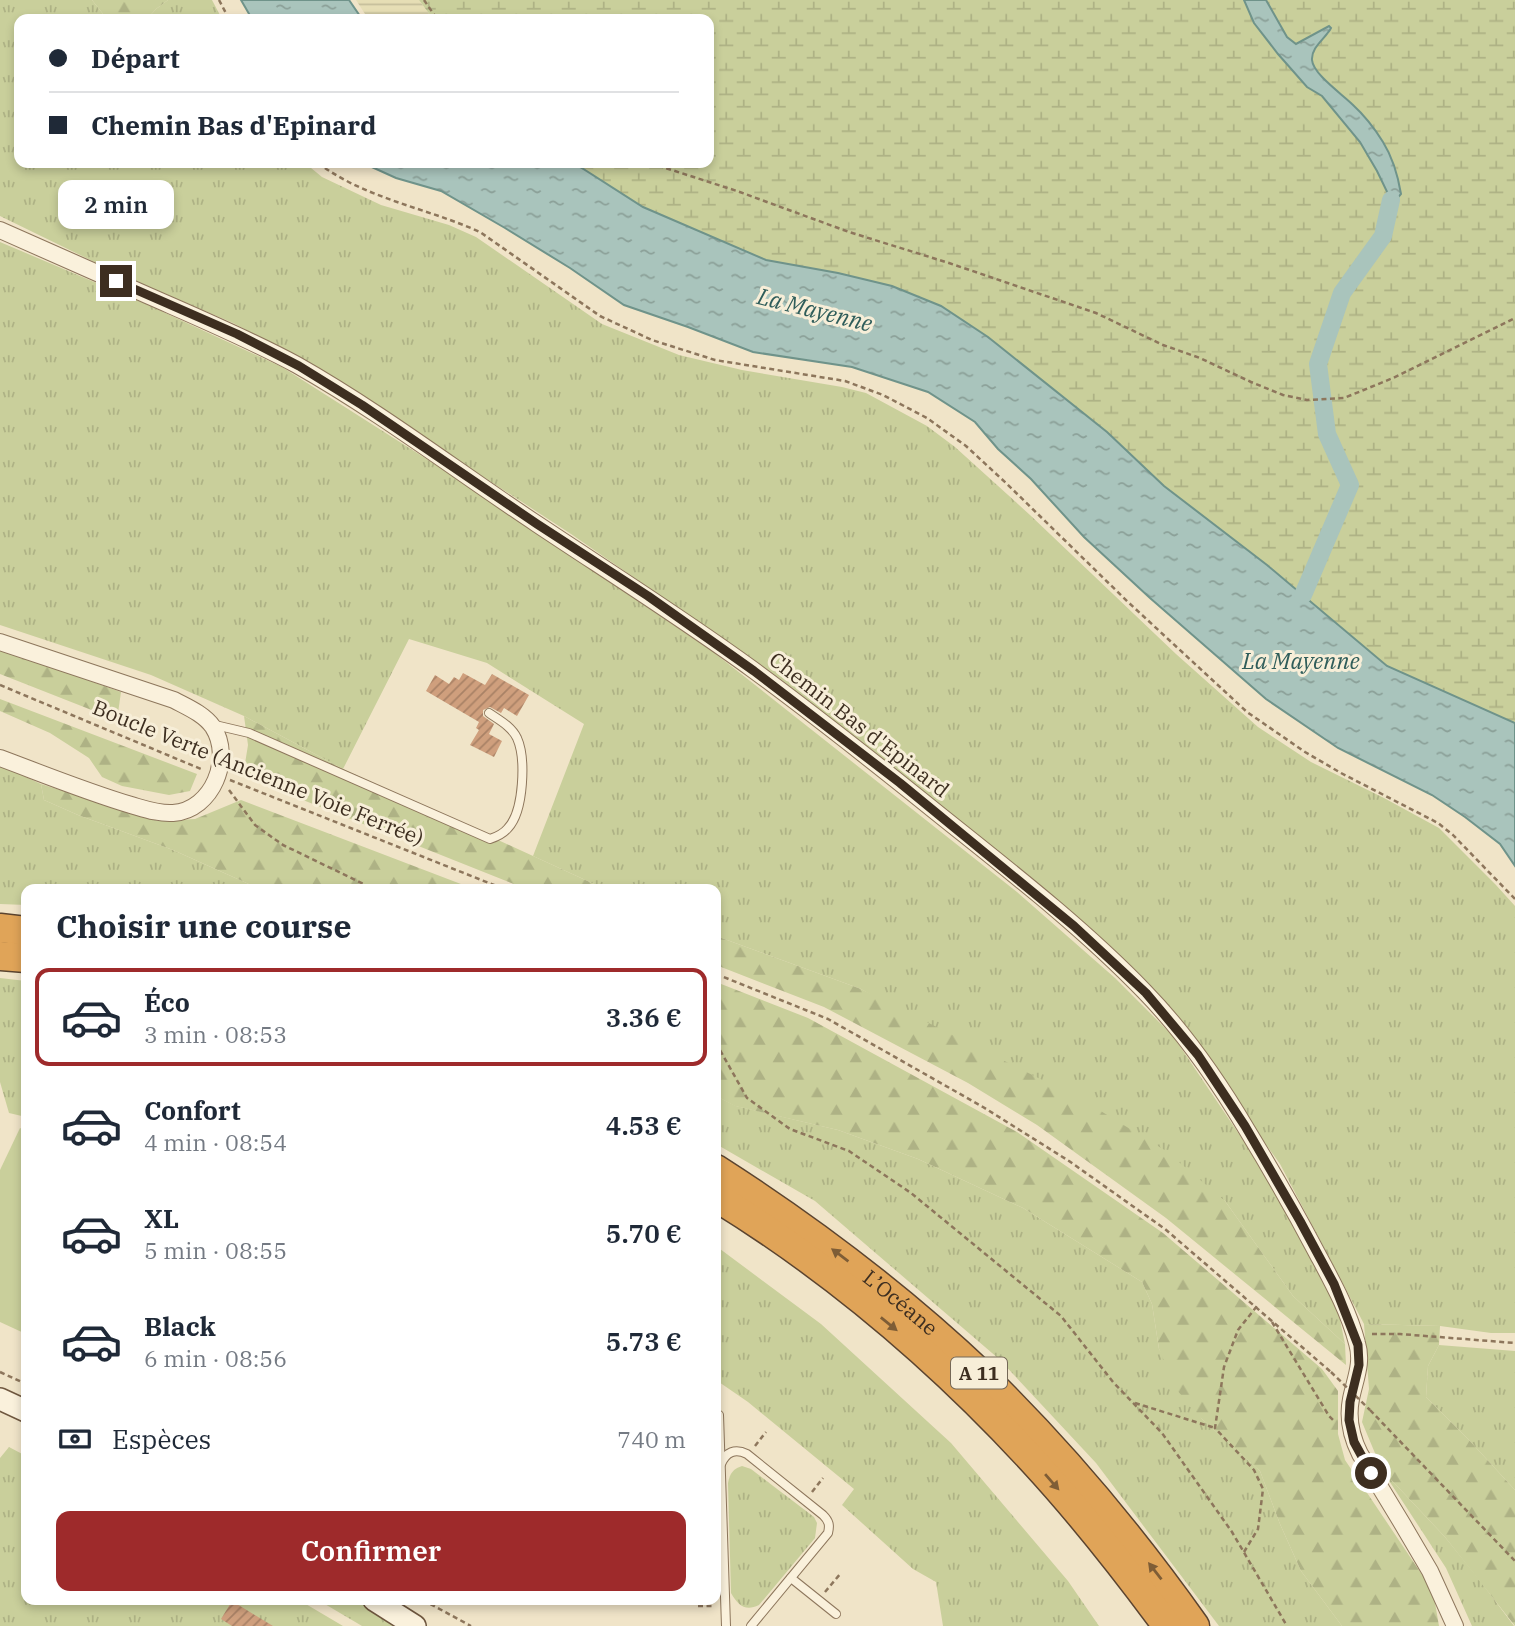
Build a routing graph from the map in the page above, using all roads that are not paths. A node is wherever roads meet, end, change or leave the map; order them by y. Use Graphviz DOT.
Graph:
graph roads {
  1 [pos="0,230"];
  2 [pos="0,642"];
  3 [pos="489,713"];
  4 [pos="211,724"];
  5 [pos="0,758"];
  6 [pos="0,928"];
  7 [pos="21,930"];
  8 [pos="0,956"];
  9 [pos="21,958"];
  10 [pos="721,1171"];
  11 [pos="721,1199"];
  12 [pos="0,1399"];
  13 [pos="21,1409"];
  14 [pos="721,1464"];
  15 [pos="721,1578"];
  16 [pos="791,1578"];
  17 [pos="382,1605"];
  18 [pos="836,1614"];
  19 [pos="726,1623"];
  20 [pos="415,1626"];
  21 [pos="736,1626"];
  22 [pos="751,1626"];
  23 [pos="1167,1626"];
  24 [pos="1195,1626"];
  25 [pos="1455,1626"];
  1 -- 25 [label="street, Chemin Bas d'Epinard"];
  2 -- 4 [label="street"];
  3 -- 4 [label="lane"];
  4 -- 5 [label="street"];
  6 -- 7 [label="highway"];
  8 -- 9 [label="highway"];
  24 -- 10 [label="highway, L’Océane / A 11, one-way"];
  11 -- 23 [label="highway, L’Océane / A 11, one-way"];
  12 -- 13 [label="street"];
  14 -- 16 [label="lane"];
  15 -- 19 [label="lane"];
  16 -- 18 [label="lane"];
  16 -- 22 [label="lane"];
  17 -- 20 [label="street"];
  19 -- 21 [label="lane"];
}
